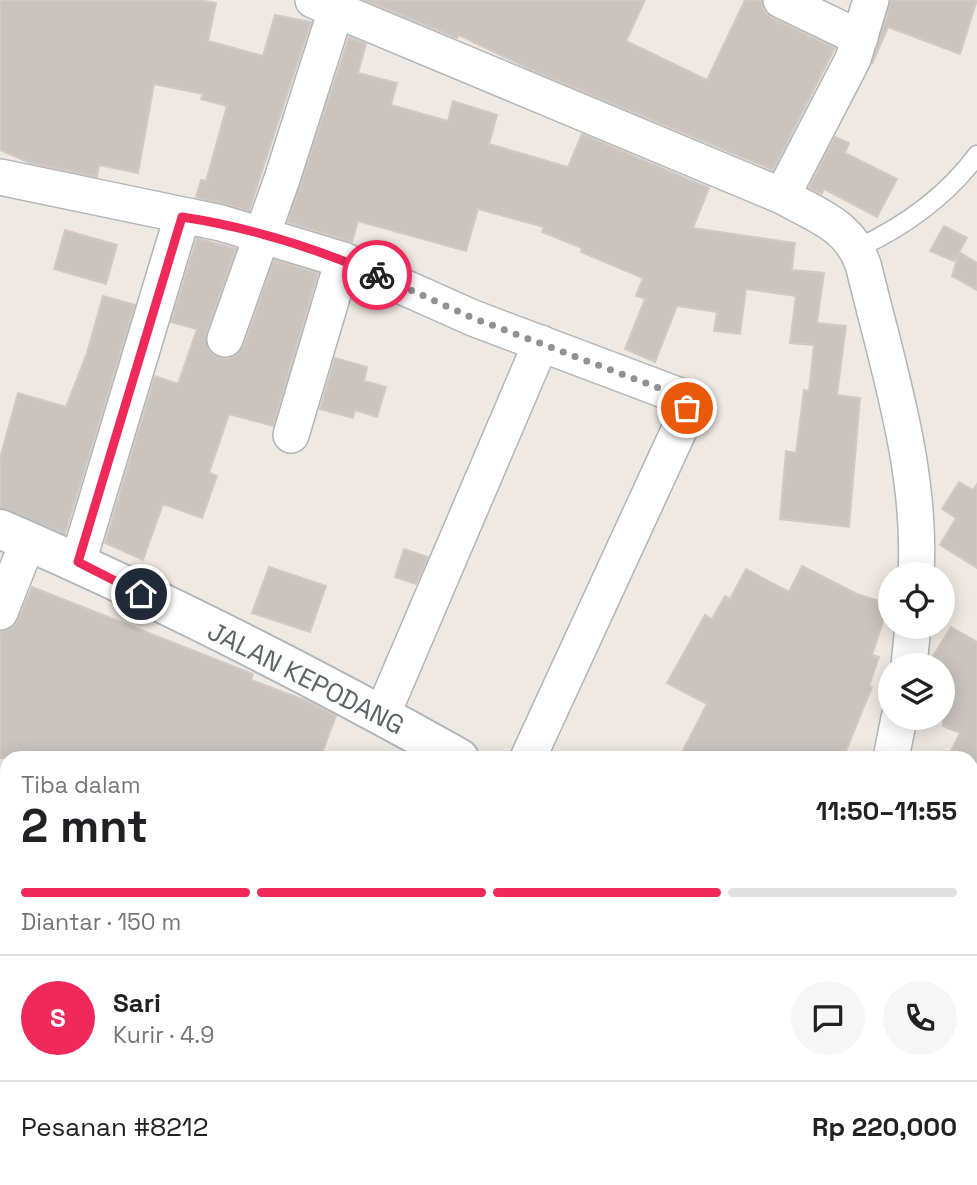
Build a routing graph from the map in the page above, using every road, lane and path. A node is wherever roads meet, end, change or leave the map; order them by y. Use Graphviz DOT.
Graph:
graph roads {
  1 [pos="781,0"];
  2 [pos="871,0"];
  3 [pos="325,5"];
  4 [pos="860,38"];
  5 [pos="977,155"];
  6 [pos="0,177"];
  7 [pos="782,196"];
  8 [pos="182,217"];
  9 [pos="261,235"];
  10 [pos="858,248"];
  11 [pos="343,260"];
  12 [pos="225,339"];
  13 [pos="541,343"];
  14 [pos="290,435"];
  15 [pos="14,535"];
  16 [pos="78,562"];
  17 [pos="916,562"];
  18 [pos="0,612"];
  19 [pos="382,715"];
  20 [pos="897,730"];
  21 [pos="446,751"];
  22 [pos="531,751"];
  23 [pos="892,751"];
  1 -- 4 [label="street"];
  2 -- 4 [label="street"];
  3 -- 7 [label="street"];
  3 -- 9 [label="street"];
  4 -- 7 [label="street"];
  5 -- 10 [label="lane"];
  6 -- 8 [label="street"];
  7 -- 10 [label="street"];
  8 -- 9 [label="street"];
  8 -- 16 [label="street"];
  9 -- 11 [label="street"];
  9 -- 12 [label="street"];
  10 -- 17 [label="street"];
  11 -- 13 [label="street"];
  11 -- 14 [label="street"];
  13 -- 19 [label="street"];
  13 -- 22 [label="street"];
  15 -- 16 [label="street, JALAN KEPODANG"];
  15 -- 18 [label="street"];
  16 -- 19 [label="street, JALAN KEPODANG"];
  19 -- 21 [label="street, JALAN KEPODANG"];
  20 -- 23 [label="street"];
}
